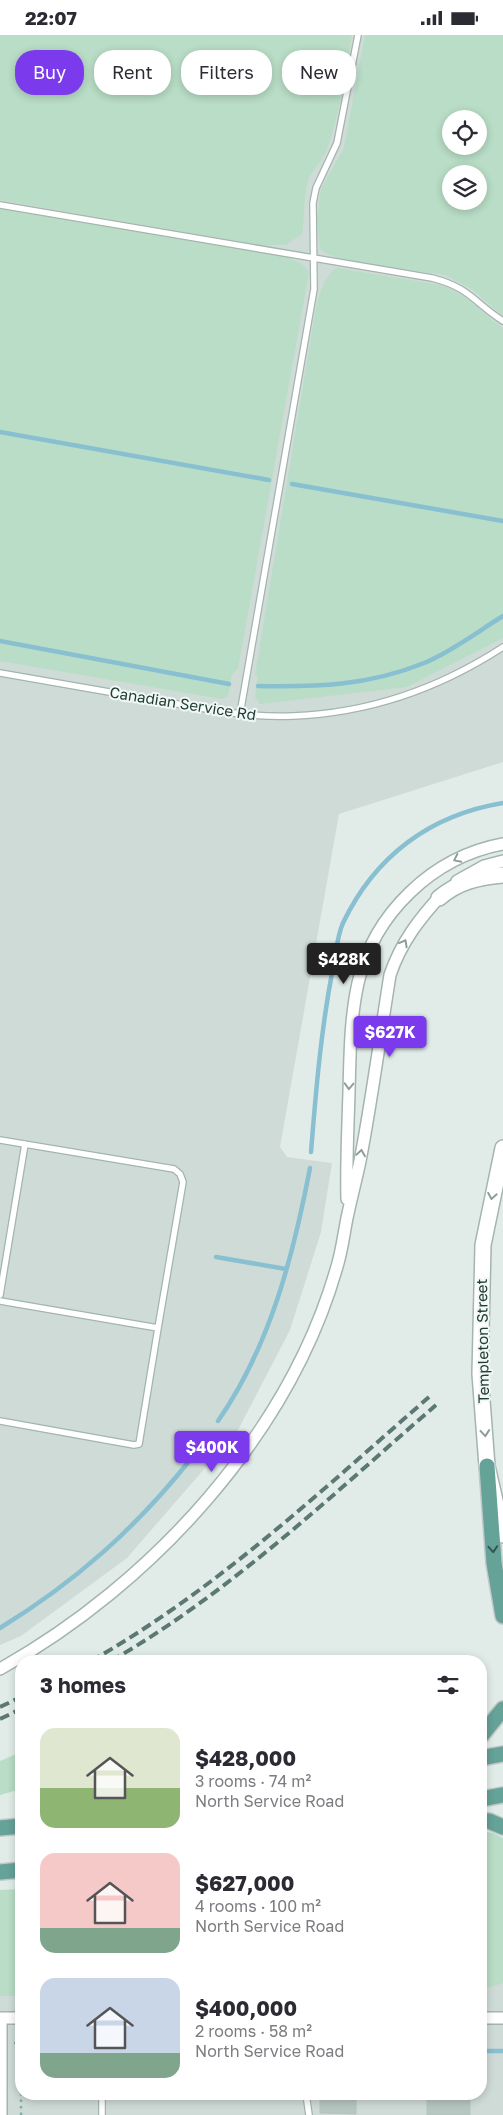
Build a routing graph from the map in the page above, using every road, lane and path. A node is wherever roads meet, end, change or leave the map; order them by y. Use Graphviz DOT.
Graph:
graph roads {
  1 [pos="358,35"];
  2 [pos="0,205"];
  3 [pos="315,259"];
  4 [pos="503,321"];
  5 [pos="503,647"];
  6 [pos="0,673"];
  7 [pos="240,714"];
  8 [pos="503,844"];
  9 [pos="503,861"];
  10 [pos="503,875"];
  11 [pos="439,898"];
  12 [pos="0,1140"];
  13 [pos="25,1144"];
  14 [pos="503,1148"];
  15 [pos="347,1218"];
  16 [pos="0,1295"];
  17 [pos="0,1301"];
  18 [pos="158,1328"];
  19 [pos="0,1421"];
  20 [pos="487,1466"];
  21 [pos="503,1535"];
  22 [pos="503,1617"];
  23 [pos="23,1655"];
  24 [pos="15,1660"];
  25 [pos="0,1669"];
  26 [pos="503,1709"];
  27 [pos="487,1729"];
  28 [pos="503,1754"];
  29 [pos="487,1757"];
  30 [pos="503,1795"];
  31 [pos="487,1798"];
  32 [pos="487,1821"];
  33 [pos="15,1827"];
  34 [pos="503,1827"];
  35 [pos="0,1828"];
  36 [pos="15,1871"];
  37 [pos="0,1872"];
  38 [pos="0,2018"];
  39 [pos="15,2018"];
  40 [pos="487,2018"];
  41 [pos="503,2018"];
  42 [pos="21,2100"];
  43 [pos="102,2100"];
  44 [pos="307,2100"];
  45 [pos="1,2115"];
  46 [pos="21,2115"];
  47 [pos="102,2115"];
  48 [pos="309,2115"];
  1 -- 3 [label="lane"];
  2 -- 3 [label="lane"];
  3 -- 4 [label="lane"];
  3 -- 7 [label="lane"];
  5 -- 7 [label="lane, Canadian Service Rd"];
  6 -- 7 [label="lane, Canadian Service Rd"];
  8 -- 15 [label="street, one-way"];
  9 -- 11 [label="street"];
  10 -- 11 [label="street"];
  15 -- 11 [label="street, one-way"];
  12 -- 13 [label="lane"];
  13 -- 16 [label="lane"];
  13 -- 18 [label="lane"];
  14 -- 20 [label="street, Templeton Street, one-way"];
  15 -- 23 [label="street"];
  17 -- 18 [label="lane"];
  18 -- 19 [label="lane"];
  20 -- 21 [label="street, Templeton Street"];
  20 -- 22 [label="main road, one-way"];
  24 -- 25 [label="street"];
  26 -- 27 [label="main road"];
  28 -- 29 [label="main road"];
  30 -- 31 [label="main road"];
  32 -- 34 [label="main road"];
  33 -- 35 [label="main road"];
  36 -- 37 [label="main road"];
  38 -- 39 [label="street"];
  38 -- 45 [label="street"];
  40 -- 41 [label="street"];
  42 -- 46 [label="path"];
  43 -- 47 [label="lane"];
  44 -- 48 [label="lane"];
}
